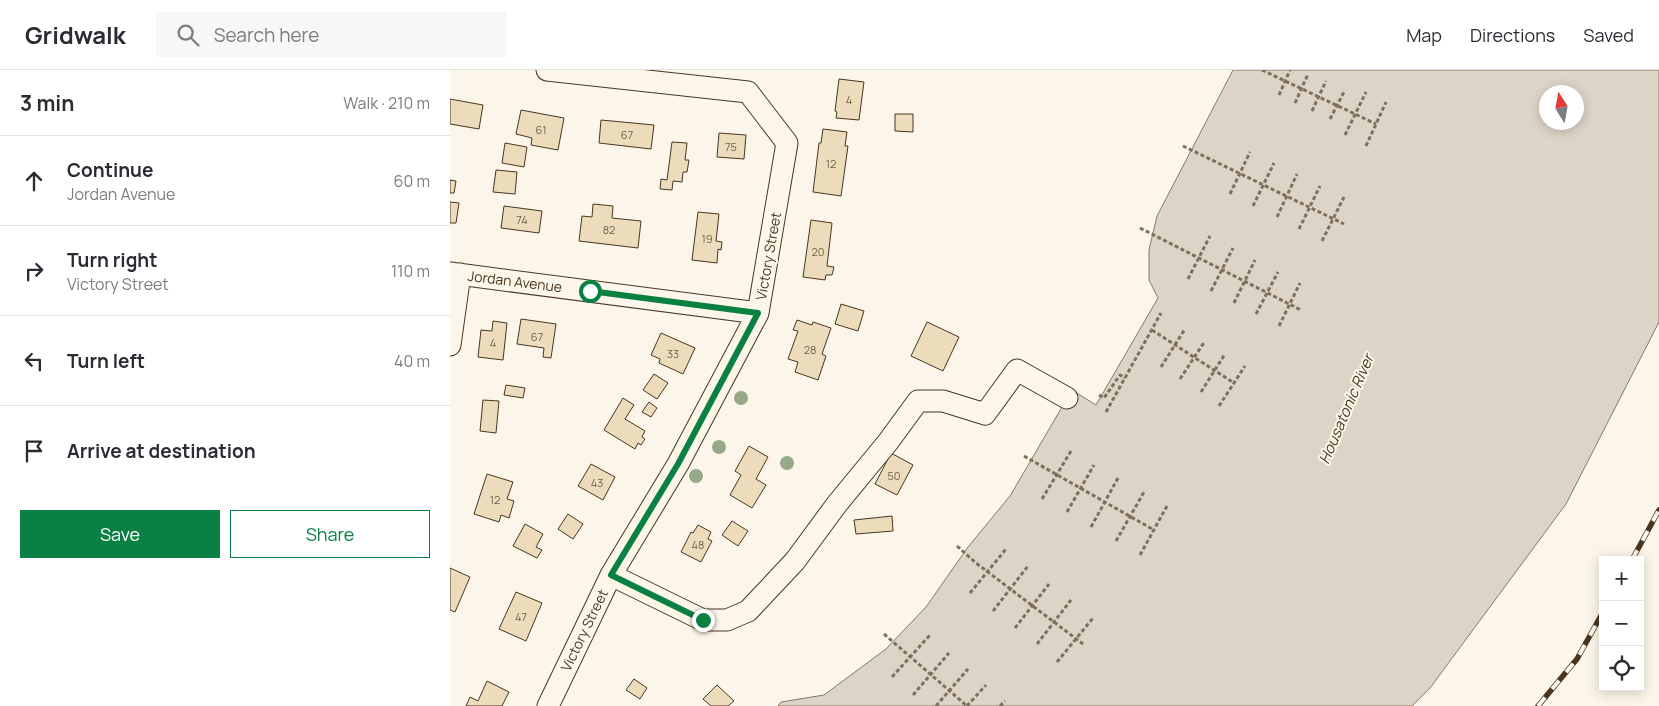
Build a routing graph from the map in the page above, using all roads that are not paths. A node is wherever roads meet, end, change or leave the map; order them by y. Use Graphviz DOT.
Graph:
graph roads {
  1 [pos="547,70"];
  2 [pos="455,274"];
  3 [pos="758,313"];
  4 [pos="450,345"];
  5 [pos="1067,398"];
  6 [pos="611,575"];
  7 [pos="548,706"];
  1 -- 3 [label="street, Victory Street"];
  2 -- 3 [label="street, Jordan Avenue"];
  2 -- 4 [label="street"];
  3 -- 6 [label="street, Victory Street"];
  5 -- 6 [label="street"];
  6 -- 7 [label="street, Victory Street"];
}
